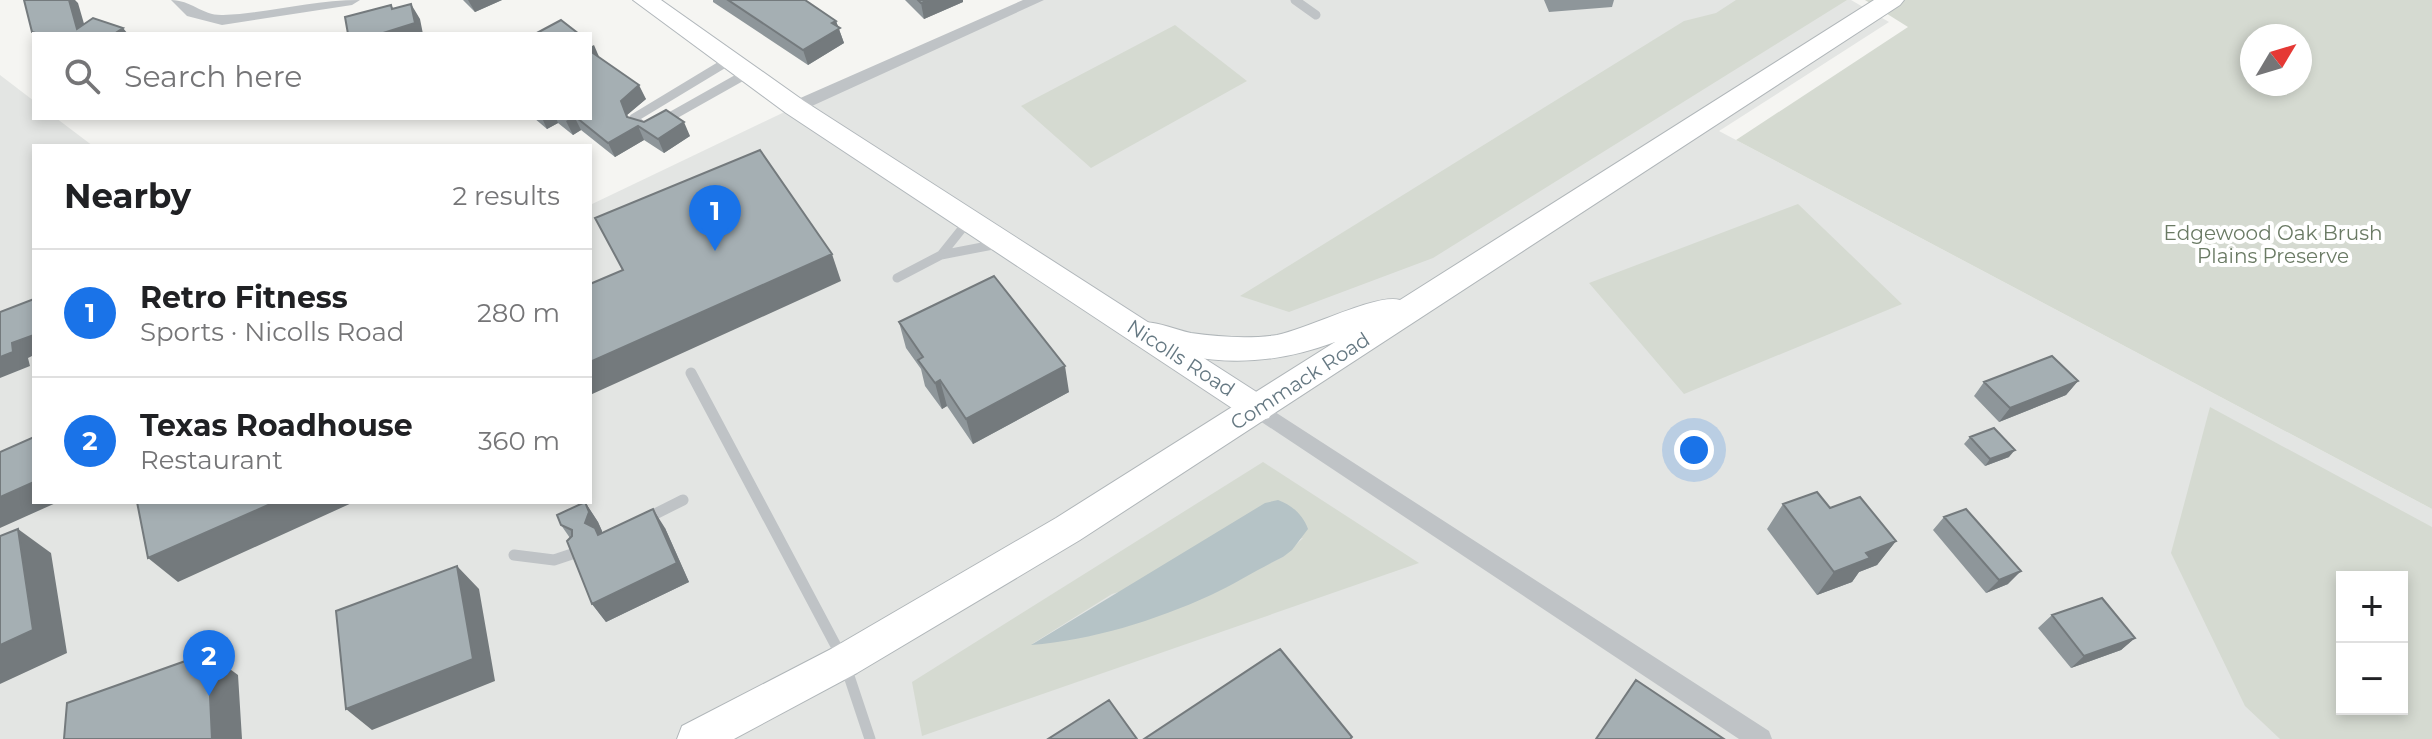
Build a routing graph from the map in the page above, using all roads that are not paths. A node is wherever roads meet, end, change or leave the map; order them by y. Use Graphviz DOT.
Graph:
graph roads {
  1 [pos="179,0"];
  2 [pos="352,0"];
  3 [pos="646,0"];
  4 [pos="1295,0"];
  5 [pos="1891,0"];
  6 [pos="1028,1"];
  7 [pos="1316,15"];
  8 [pos="739,66"];
  9 [pos="795,107"];
  10 [pos="969,220"];
  11 [pos="1004,243"];
  12 [pos="941,255"];
  13 [pos="897,278"];
  14 [pos="1413,307"];
  15 [pos="1143,333"];
  16 [pos="691,373"];
  17 [pos="1258,409"];
  18 [pos="683,500"];
  19 [pos="631,526"];
  20 [pos="578,552"];
  21 [pos="514,555"];
  22 [pos="844,661"];
  23 [pos="696,739"];
  24 [pos="870,739"];
  25 [pos="1760,739"];
  1 -- 2 [label="street"];
  3 -- 8 [label="street, Nicolls Road"];
  4 -- 7 [label="lane"];
  5 -- 14 [label="main road, Commack Road"];
  6 -- 9 [label="street"];
  8 -- 8 [label="lane"];
  8 -- 9 [label="street, Nicolls Road"];
  9 -- 10 [label="street, Nicolls Road"];
  10 -- 11 [label="street, Nicolls Road"];
  10 -- 12 [label="lane"];
  11 -- 12 [label="lane"];
  11 -- 15 [label="street, Nicolls Road"];
  12 -- 13 [label="lane"];
  14 -- 15 [label="main road"];
  14 -- 17 [label="main road, Commack Road"];
  15 -- 17 [label="street, Nicolls Road"];
  16 -- 22 [label="lane"];
  17 -- 22 [label="main road, Commack Road"];
  17 -- 25 [label="street, Nicolls Road"];
  18 -- 19 [label="lane"];
  20 -- 21 [label="lane"];
  22 -- 23 [label="main road, Commack Road"];
  22 -- 24 [label="lane"];
}
